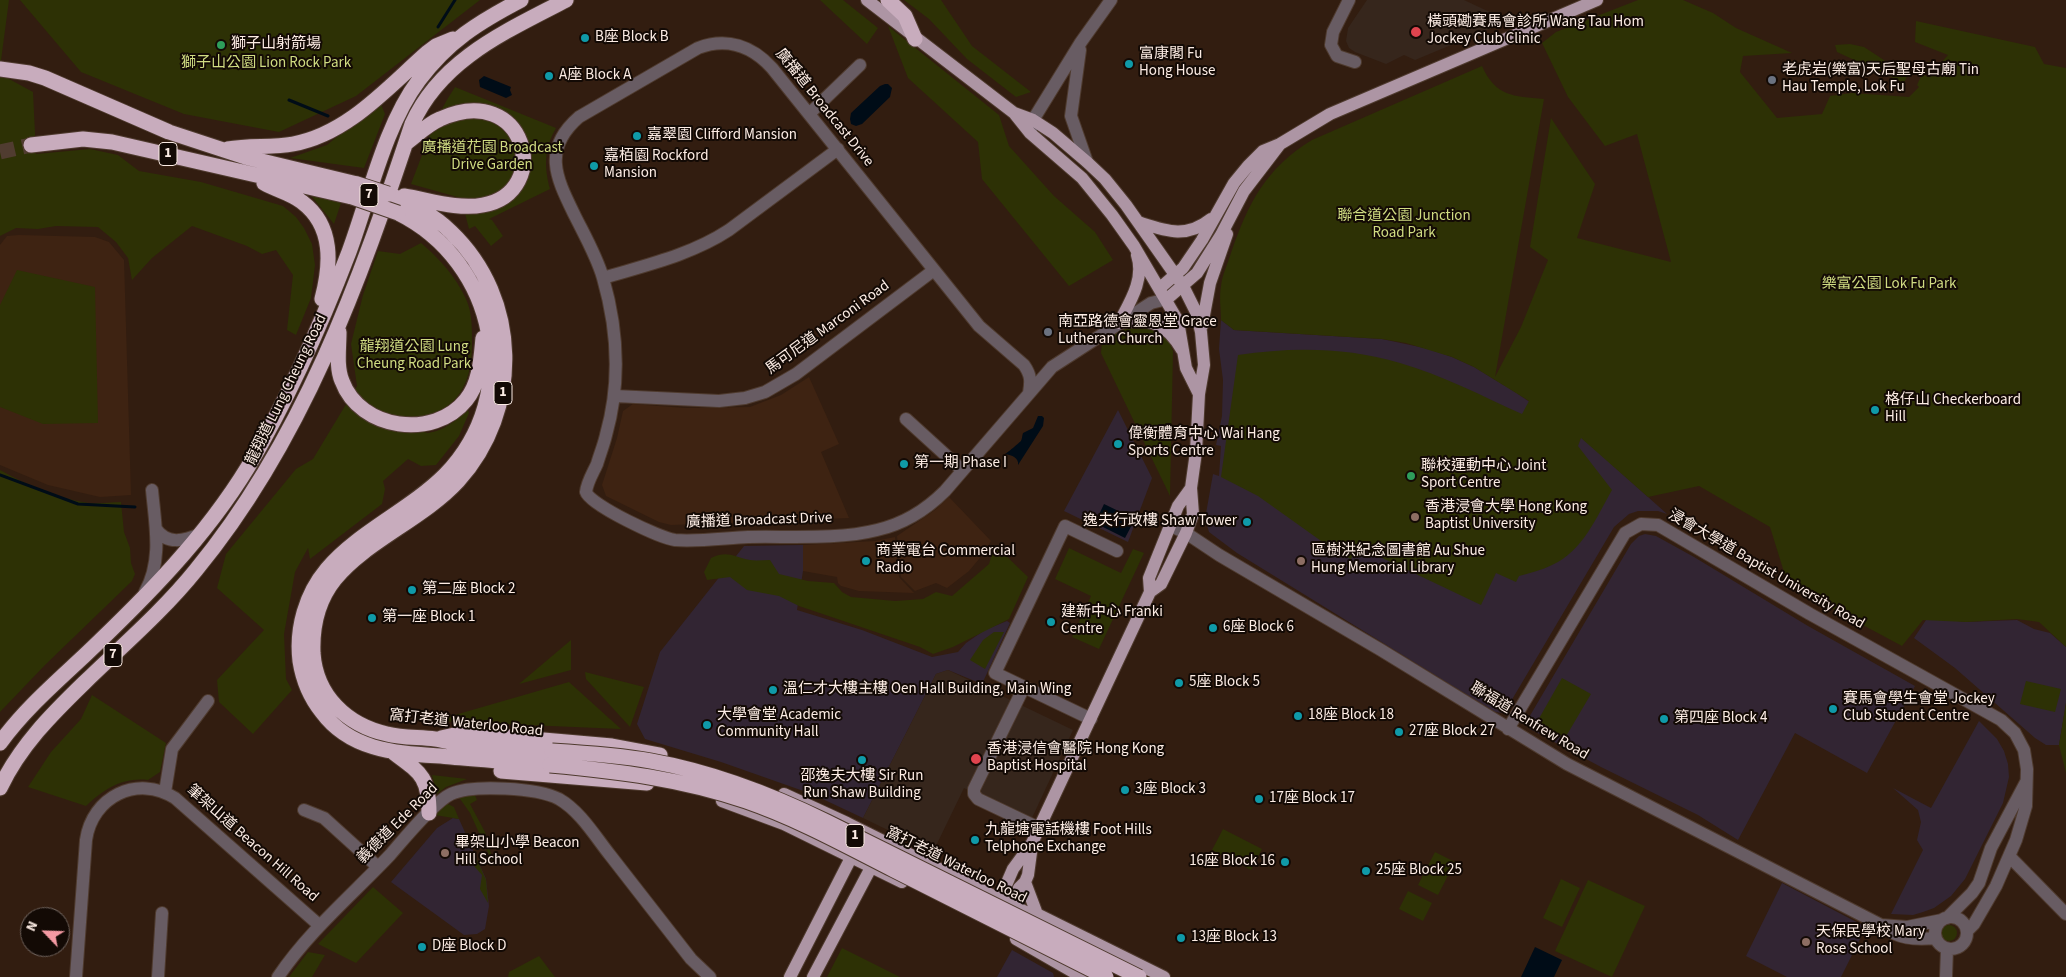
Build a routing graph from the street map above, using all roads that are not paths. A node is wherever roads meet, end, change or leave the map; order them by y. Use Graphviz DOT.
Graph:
graph roads {
  1 [pos="521,0"];
  2 [pos="566,0"];
  3 [pos="888,0"];
  4 [pos="1111,0"];
  5 [pos="1349,0"];
  6 [pos="1597,0"];
  7 [pos="867,1"];
  8 [pos="457,38"];
  9 [pos="915,39"];
  10 [pos="1081,42"];
  11 [pos="1355,62"];
  12 [pos="860,65"];
  13 [pos="0,69"];
  14 [pos="1014,113"];
  15 [pos="809,114"];
  16 [pos="1033,120"];
  17 [pos="1030,133"];
  18 [pos="406,143"];
  19 [pos="1280,144"];
  20 [pos="31,145"];
  21 [pos="838,149"];
  22 [pos="224,150"];
  23 [pos="1087,162"];
  24 [pos="245,172"];
  25 [pos="300,178"];
  26 [pos="354,191"];
  27 [pos="417,203"];
  28 [pos="1215,216"];
  29 [pos="1230,220"];
  30 [pos="1138,222"];
  31 [pos="1134,246"];
  32 [pos="934,270"];
  33 [pos="603,278"];
  34 [pos="1179,281"];
  35 [pos="1160,288"];
  36 [pos="1167,299"];
  37 [pos="1151,303"];
  38 [pos="485,316"];
  39 [pos="319,323"];
  40 [pos="1119,323"];
  41 [pos="338,328"];
  42 [pos="1201,332"];
  43 [pos="1184,355"];
  44 [pos="1024,365"];
  45 [pos="1052,367"];
  46 [pos="1028,392"];
  47 [pos="1199,394"];
  48 [pos="615,396"];
  49 [pos="906,419"];
  50 [pos="962,470"];
  51 [pos="1191,488"];
  52 [pos="152,490"];
  53 [pos="1171,526"];
  54 [pos="156,529"];
  55 [pos="203,532"];
  56 [pos="1186,533"];
  57 [pos="1117,551"];
  58 [pos="1150,592"];
  59 [pos="141,599"];
  60 [pos="1024,687"];
  61 [pos="208,701"];
  62 [pos="1091,719"];
  63 [pos="1508,729"];
  64 [pos="437,739"];
  65 [pos="0,743"];
  66 [pos="392,752"];
  67 [pos="411,754"];
  68 [pos="660,755"];
  69 [pos="551,758"];
  70 [pos="2026,782"];
  71 [pos="659,784"];
  72 [pos="0,788"];
  73 [pos="165,792"];
  74 [pos="304,810"];
  75 [pos="429,813"];
  76 [pos="1039,828"];
  77 [pos="864,831"];
  78 [pos="885,842"];
  79 [pos="1032,843"];
  80 [pos="852,856"];
  81 [pos="2009,856"];
  82 [pos="378,867"];
  83 [pos="871,867"];
  84 [pos="1984,869"];
  85 [pos="1025,882"];
  86 [pos="999,900"];
  87 [pos="1011,905"];
  88 [pos="162,913"];
  89 [pos="1037,914"];
  90 [pos="2066,914"];
  91 [pos="1945,919"];
  92 [pos="319,925"];
  93 [pos="1880,925"];
  94 [pos="994,927"];
  95 [pos="1967,931"];
  96 [pos="1081,934"];
  97 [pos="1936,938"];
  98 [pos="1947,949"];
  99 [pos="1073,973"];
  100 [pos="76,977"];
  101 [pos="158,977"];
  102 [pos="278,977"];
  103 [pos="710,977"];
  104 [pos="790,977"];
  105 [pos="812,977"];
  106 [pos="1106,977"];
  107 [pos="1139,977"];
  108 [pos="1164,977"];
  109 [pos="1946,977"];
  1 -- 8 [label="highway, 龍翔道 Lung Cheung Road / 7"];
  2 -- 18 [label="highway, 龍翔道 Lung Cheung Road / 7"];
  3 -- 9 [label="highway"];
  4 -- 10 [label="street"];
  5 -- 11 [label="street"];
  6 -- 19 [label="main road"];
  7 -- 9 [label="main road"];
  8 -- 22 [label="highway"];
  8 -- 39 [label="highway, 龍翔道 Lung Cheung Road / 7"];
  9 -- 14 [label="main road"];
  10 -- 16 [label="street"];
  10 -- 23 [label="street"];
  12 -- 15 [label="street"];
  13 -- 22 [label="highway, 1"];
  14 -- 16 [label="main road"];
  14 -- 17 [label="main road"];
  15 -- 21 [label="street, 廣播道 Broadcast Drive"];
  15 -- 33 [label="street, 廣播道 Broadcast Drive"];
  16 -- 17 [label="street"];
  16 -- 23 [label="main road"];
  17 -- 31 [label="main road"];
  18 -- 27 [label="highway, 窩打老道 Waterloo Road"];
  18 -- 41 [label="highway, 龍翔道 Lung Cheung Road / 7"];
  19 -- 28 [label="main road"];
  19 -- 29 [label="main road"];
  20 -- 24 [label="highway, 1"];
  21 -- 32 [label="street, 廣播道 Broadcast Drive"];
  21 -- 33 [label="street"];
  22 -- 25 [label="highway, 1"];
  23 -- 30 [label="main road"];
  24 -- 25 [label="highway, 1"];
  24 -- 39 [label="highway"];
  25 -- 26 [label="highway, 窩打老道 Waterloo Road / 1"];
  26 -- 27 [label="highway, 窩打老道 Waterloo Road / 1, bridge"];
  26 -- 38 [label="highway, 窩打老道 Waterloo Road / 1, bridge"];
  27 -- 64 [label="highway, 窩打老道 Waterloo Road / 1"];
  28 -- 30 [label="main road"];
  28 -- 34 [label="main road"];
  29 -- 34 [label="main road"];
  29 -- 42 [label="main road"];
  30 -- 34 [label="main road"];
  31 -- 35 [label="main road"];
  31 -- 40 [label="main road"];
  32 -- 44 [label="street, 廣播道 Broadcast Drive"];
  32 -- 48 [label="street, 馬可尼道 Marconi Road"];
  33 -- 48 [label="street, 廣播道 Broadcast Drive"];
  34 -- 35 [label="main road"];
  34 -- 36 [label="main road"];
  34 -- 42 [label="main road"];
  35 -- 36 [label="main road"];
  35 -- 37 [label="street, 廣播道 Broadcast Drive"];
  36 -- 37 [label="street, 廣播道 Broadcast Drive"];
  36 -- 43 [label="main road"];
  37 -- 40 [label="street, 廣播道 Broadcast Drive"];
  38 -- 41 [label="highway"];
  38 -- 66 [label="highway, 窩打老道 Waterloo Road / 1"];
  39 -- 55 [label="highway, 龍翔道 Lung Cheung Road / 7"];
  40 -- 43 [label="main road"];
  40 -- 45 [label="street, 廣播道 Broadcast Drive"];
  41 -- 72 [label="highway, 龍翔道 Lung Cheung Road / 7"];
  42 -- 47 [label="main road"];
  43 -- 47 [label="main road"];
  44 -- 45 [label="street"];
  44 -- 46 [label="street"];
  45 -- 46 [label="street, 廣播道 Broadcast Drive"];
  46 -- 50 [label="street, 廣播道 Broadcast Drive"];
  47 -- 51 [label="main road"];
  48 -- 50 [label="street, 廣播道 Broadcast Drive"];
  49 -- 50 [label="street"];
  51 -- 53 [label="main road"];
  51 -- 56 [label="main road"];
  52 -- 54 [label="street"];
  53 -- 56 [label="street, 聯福道 Renfrew Road"];
  53 -- 58 [label="main road"];
  54 -- 55 [label="street"];
  54 -- 59 [label="street"];
  55 -- 59 [label="highway, 龍翔道 Lung Cheung Road / 7"];
  56 -- 58 [label="main road"];
  56 -- 63 [label="street, 聯福道 Renfrew Road"];
  57 -- 60 [label="street"];
  58 -- 62 [label="main road"];
  59 -- 65 [label="highway, 龍翔道 Lung Cheung Road / 7"];
  60 -- 62 [label="street"];
  60 -- 76 [label="street"];
  61 -- 73 [label="street"];
  62 -- 76 [label="main road"];
  63 -- 70 [label="street, 浸會大學道 Baptist University Road"];
  63 -- 93 [label="street, 聯福道 Renfrew Road"];
  64 -- 68 [label="highway"];
  64 -- 69 [label="highway, 窩打老道 Waterloo Road / 1"];
  66 -- 67 [label="highway, 窩打老道 Waterloo Road / 1"];
  66 -- 75 [label="highway"];
  67 -- 69 [label="highway, 窩打老道 Waterloo Road / 1"];
  67 -- 71 [label="highway"];
  68 -- 71 [label="main road"];
  68 -- 77 [label="main road, 窩打老道 Waterloo Road"];
  69 -- 106 [label="highway, 窩打老道 Waterloo Road / 1, bridge"];
  69 -- 107 [label="highway, 窩打老道 Waterloo Road / 1, bridge"];
  70 -- 81 [label="street, 浸會大學道 Baptist University Road"];
  70 -- 84 [label="street, 浸會大學道 Baptist University Road"];
  71 -- 80 [label="main road"];
  73 -- 92 [label="street, 筆架山道 Beacon Hill Road"];
  73 -- 100 [label="street, 筆架山道 Beacon Hill Road"];
  74 -- 82 [label="street"];
  75 -- 82 [label="street, 義德道 Ede Road"];
  75 -- 103 [label="street, 義德道 Ede Road"];
  76 -- 79 [label="main road"];
  77 -- 78 [label="main road, 窩打老道 Waterloo Road"];
  77 -- 80 [label="main road"];
  78 -- 83 [label="main road"];
  78 -- 86 [label="main road, 窩打老道 Waterloo Road"];
  79 -- 85 [label="main road"];
  79 -- 86 [label="main road"];
  80 -- 83 [label="main road"];
  80 -- 104 [label="main road"];
  81 -- 84 [label="street"];
  81 -- 90 [label="street"];
  81 -- 95 [label="street, 浸會大學道 Baptist University Road"];
  82 -- 92 [label="street, 義德道 Ede Road"];
  83 -- 94 [label="main road"];
  83 -- 105 [label="main road"];
  84 -- 91 [label="street, 浸會大學道 Baptist University Road"];
  85 -- 87 [label="main road"];
  85 -- 89 [label="main road"];
  86 -- 87 [label="main road, 窩打老道 Waterloo Road"];
  86 -- 94 [label="main road"];
  87 -- 89 [label="main road, 窩打老道 Waterloo Road"];
  87 -- 94 [label="main road"];
  88 -- 101 [label="street"];
  89 -- 96 [label="main road, 窩打老道 Waterloo Road"];
  91 -- 93 [label="street, 聯福道 Renfrew Road"];
  91 -- 95 [label="street"];
  91 -- 97 [label="street"];
  92 -- 102 [label="street, 義德道 Ede Road"];
  93 -- 97 [label="street, 聯福道 Renfrew Road"];
  94 -- 99 [label="main road"];
  95 -- 98 [label="street"];
  96 -- 99 [label="main road"];
  96 -- 108 [label="main road, 窩打老道 Waterloo Road"];
  97 -- 98 [label="street"];
  98 -- 109 [label="street"];
}
